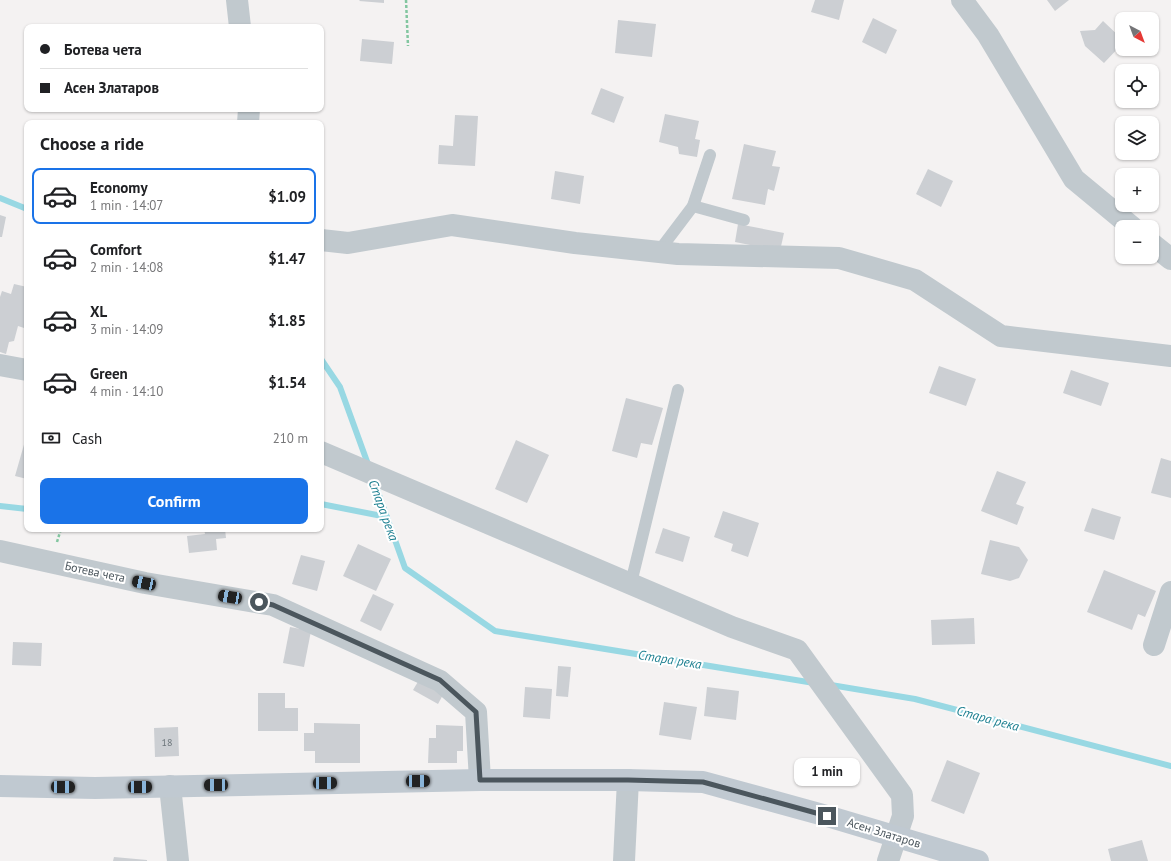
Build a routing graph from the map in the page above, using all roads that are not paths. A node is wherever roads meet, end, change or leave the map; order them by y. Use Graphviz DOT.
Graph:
graph roads {
  1 [pos="237,0"];
  2 [pos="962,0"];
  3 [pos="240,24"];
  4 [pos="710,155"];
  5 [pos="693,206"];
  6 [pos="744,220"];
  7 [pos="1124,220"];
  8 [pos="324,240"];
  9 [pos="1159,250"];
  10 [pos="660,252"];
  11 [pos="1171,260"];
  12 [pos="1171,356"];
  13 [pos="0,365"];
  14 [pos="24,369"];
  15 [pos="678,390"];
  16 [pos="324,453"];
  17 [pos="0,551"];
  18 [pos="631,583"];
  19 [pos="1171,592"];
  20 [pos="1154,646"];
  21 [pos="480,780"];
  22 [pos="628,780"];
  23 [pos="0,786"];
  24 [pos="170,786"];
  25 [pos="896,837"];
  26 [pos="178,861"];
  27 [pos="624,861"];
  28 [pos="888,861"];
  29 [pos="978,861"];
  1 -- 3 [label="street"];
  2 -- 7 [label="street"];
  4 -- 5 [label="lane"];
  5 -- 6 [label="lane"];
  5 -- 10 [label="lane"];
  8 -- 10 [label="street"];
  9 -- 11 [label="street"];
  10 -- 12 [label="street"];
  13 -- 14 [label="street"];
  15 -- 18 [label="lane"];
  16 -- 18 [label="street"];
  17 -- 21 [label="street, Ботева чета"];
  18 -- 25 [label="street"];
  19 -- 20 [label="street"];
  21 -- 22 [label="street, Асен Златаров"];
  21 -- 24 [label="street, Асен Златаров"];
  22 -- 25 [label="street, Асен Златаров"];
  22 -- 27 [label="street"];
  23 -- 24 [label="street, Асен Златаров"];
  24 -- 26 [label="street"];
  25 -- 28 [label="street"];
  25 -- 29 [label="street, Асен Златаров"];
}
